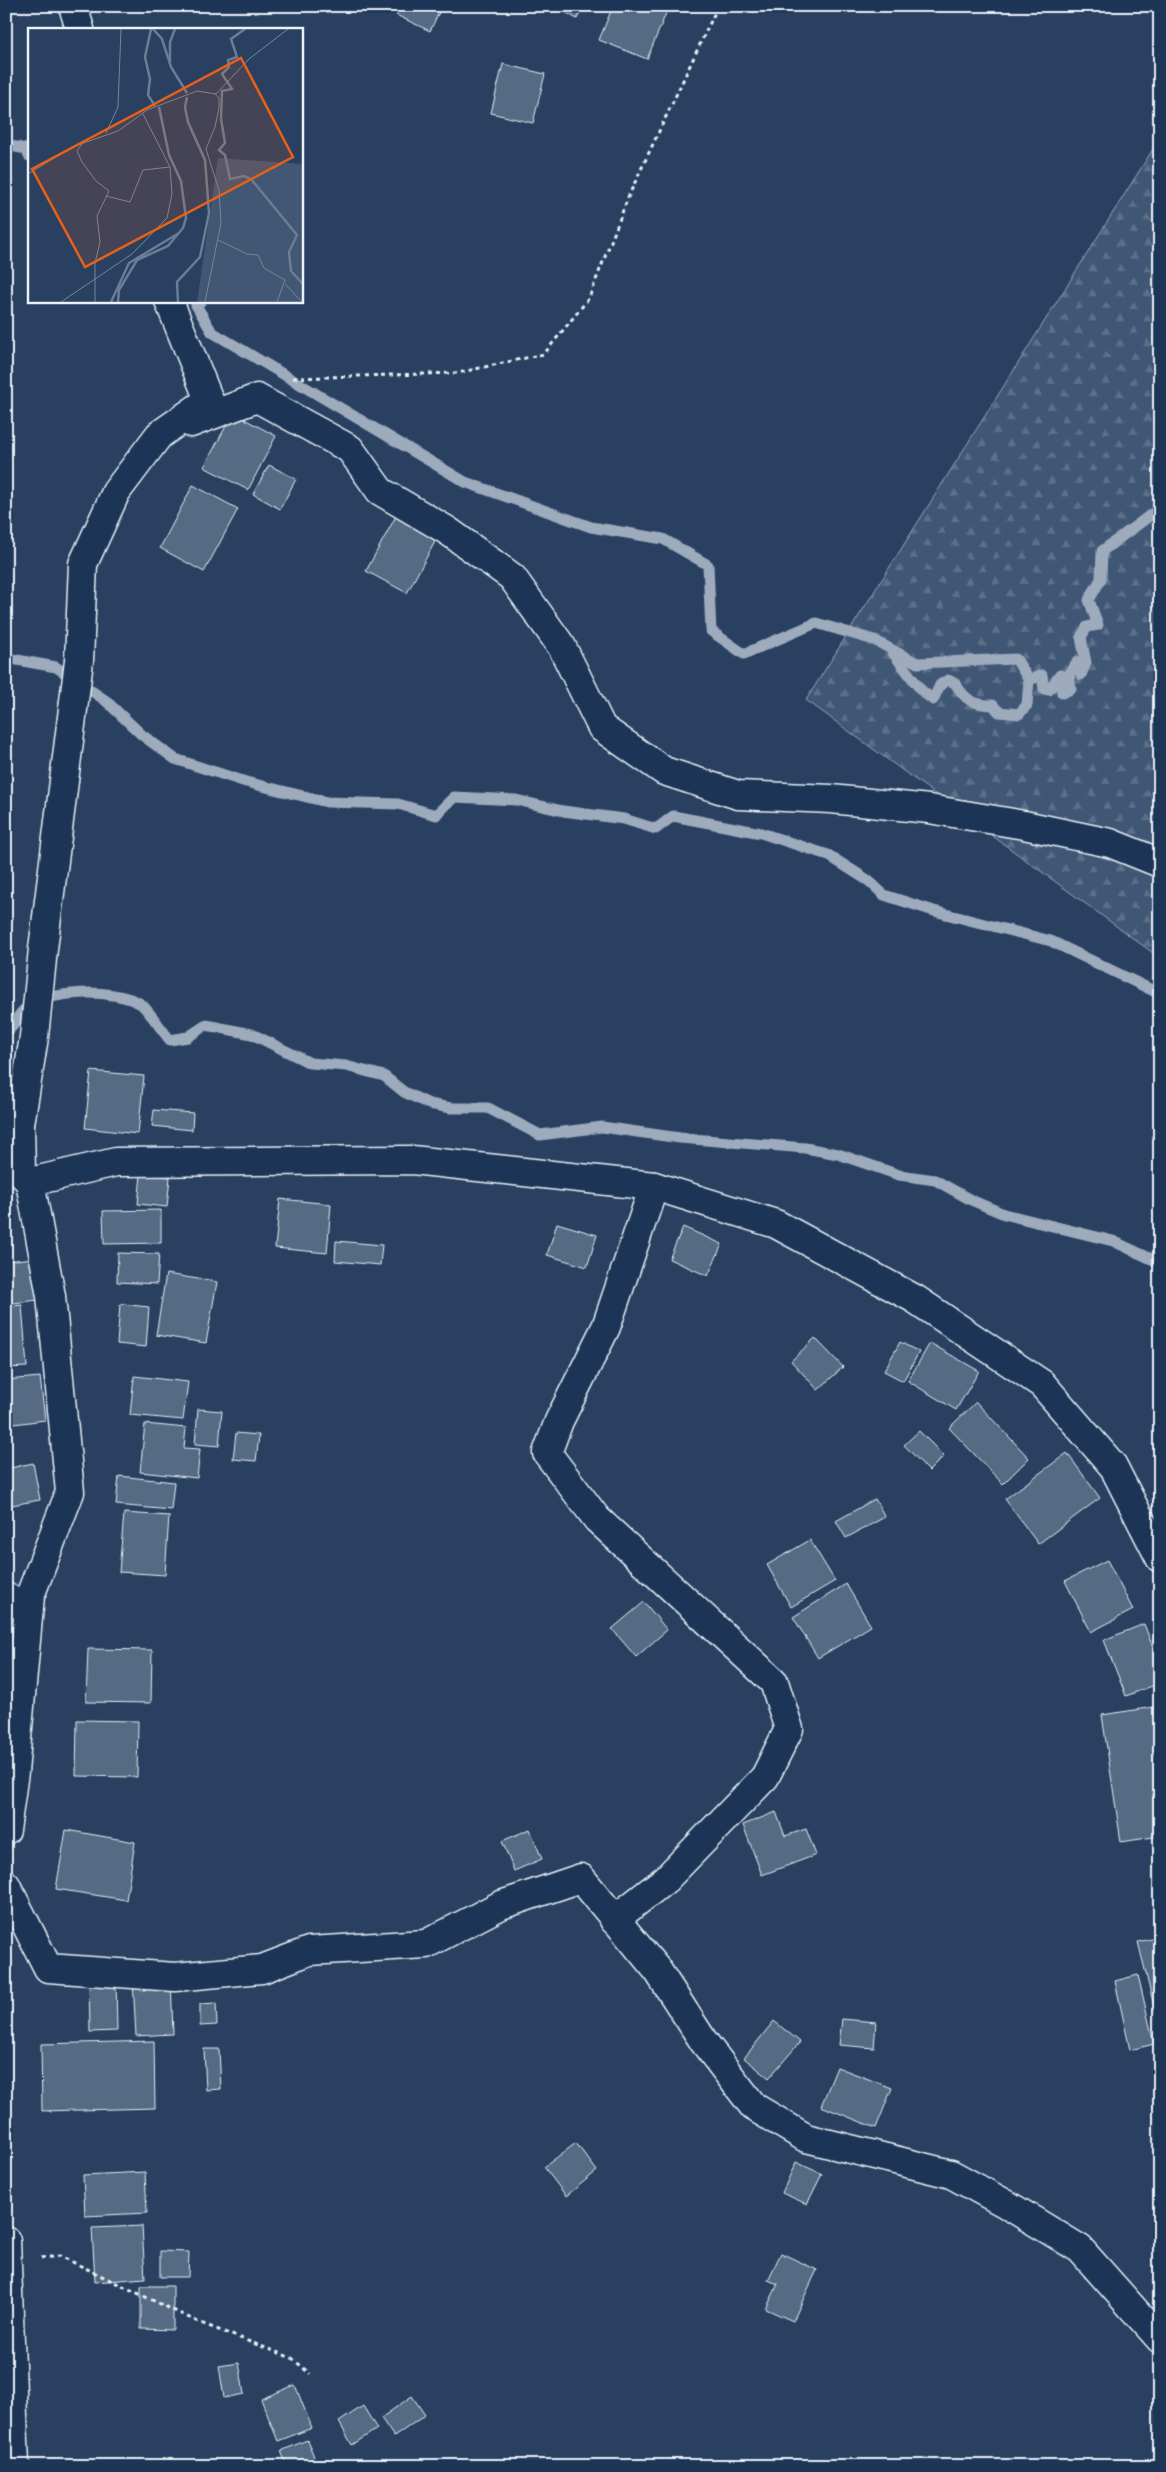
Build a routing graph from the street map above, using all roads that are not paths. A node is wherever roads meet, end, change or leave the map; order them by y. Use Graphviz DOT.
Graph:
graph roads {
  1 [pos="73,6"];
  2 [pos="80,28"];
  3 [pos="169,302"];
  4 [pos="159,435"];
  5 [pos="1160,863"];
  6 [pos="30,1182"];
  7 [pos="654,1186"];
  8 [pos="1160,1558"];
  9 [pos="17,1603"];
  10 [pos="6,1830"];
  11 [pos="6,1885"];
  12 [pos="614,1920"];
  13 [pos="7,2251"];
  14 [pos="1160,2339"];
  15 [pos="15,2466"];
  1 -- 2 [label="street"];
  3 -- 4 [label="street"];
  4 -- 5 [label="street"];
  4 -- 6 [label="street"];
  6 -- 7 [label="street"];
  6 -- 9 [label="street"];
  7 -- 8 [label="street"];
  7 -- 12 [label="street"];
  9 -- 10 [label="street"];
  11 -- 12 [label="street"];
  12 -- 14 [label="street"];
  13 -- 15 [label="street"];
}
